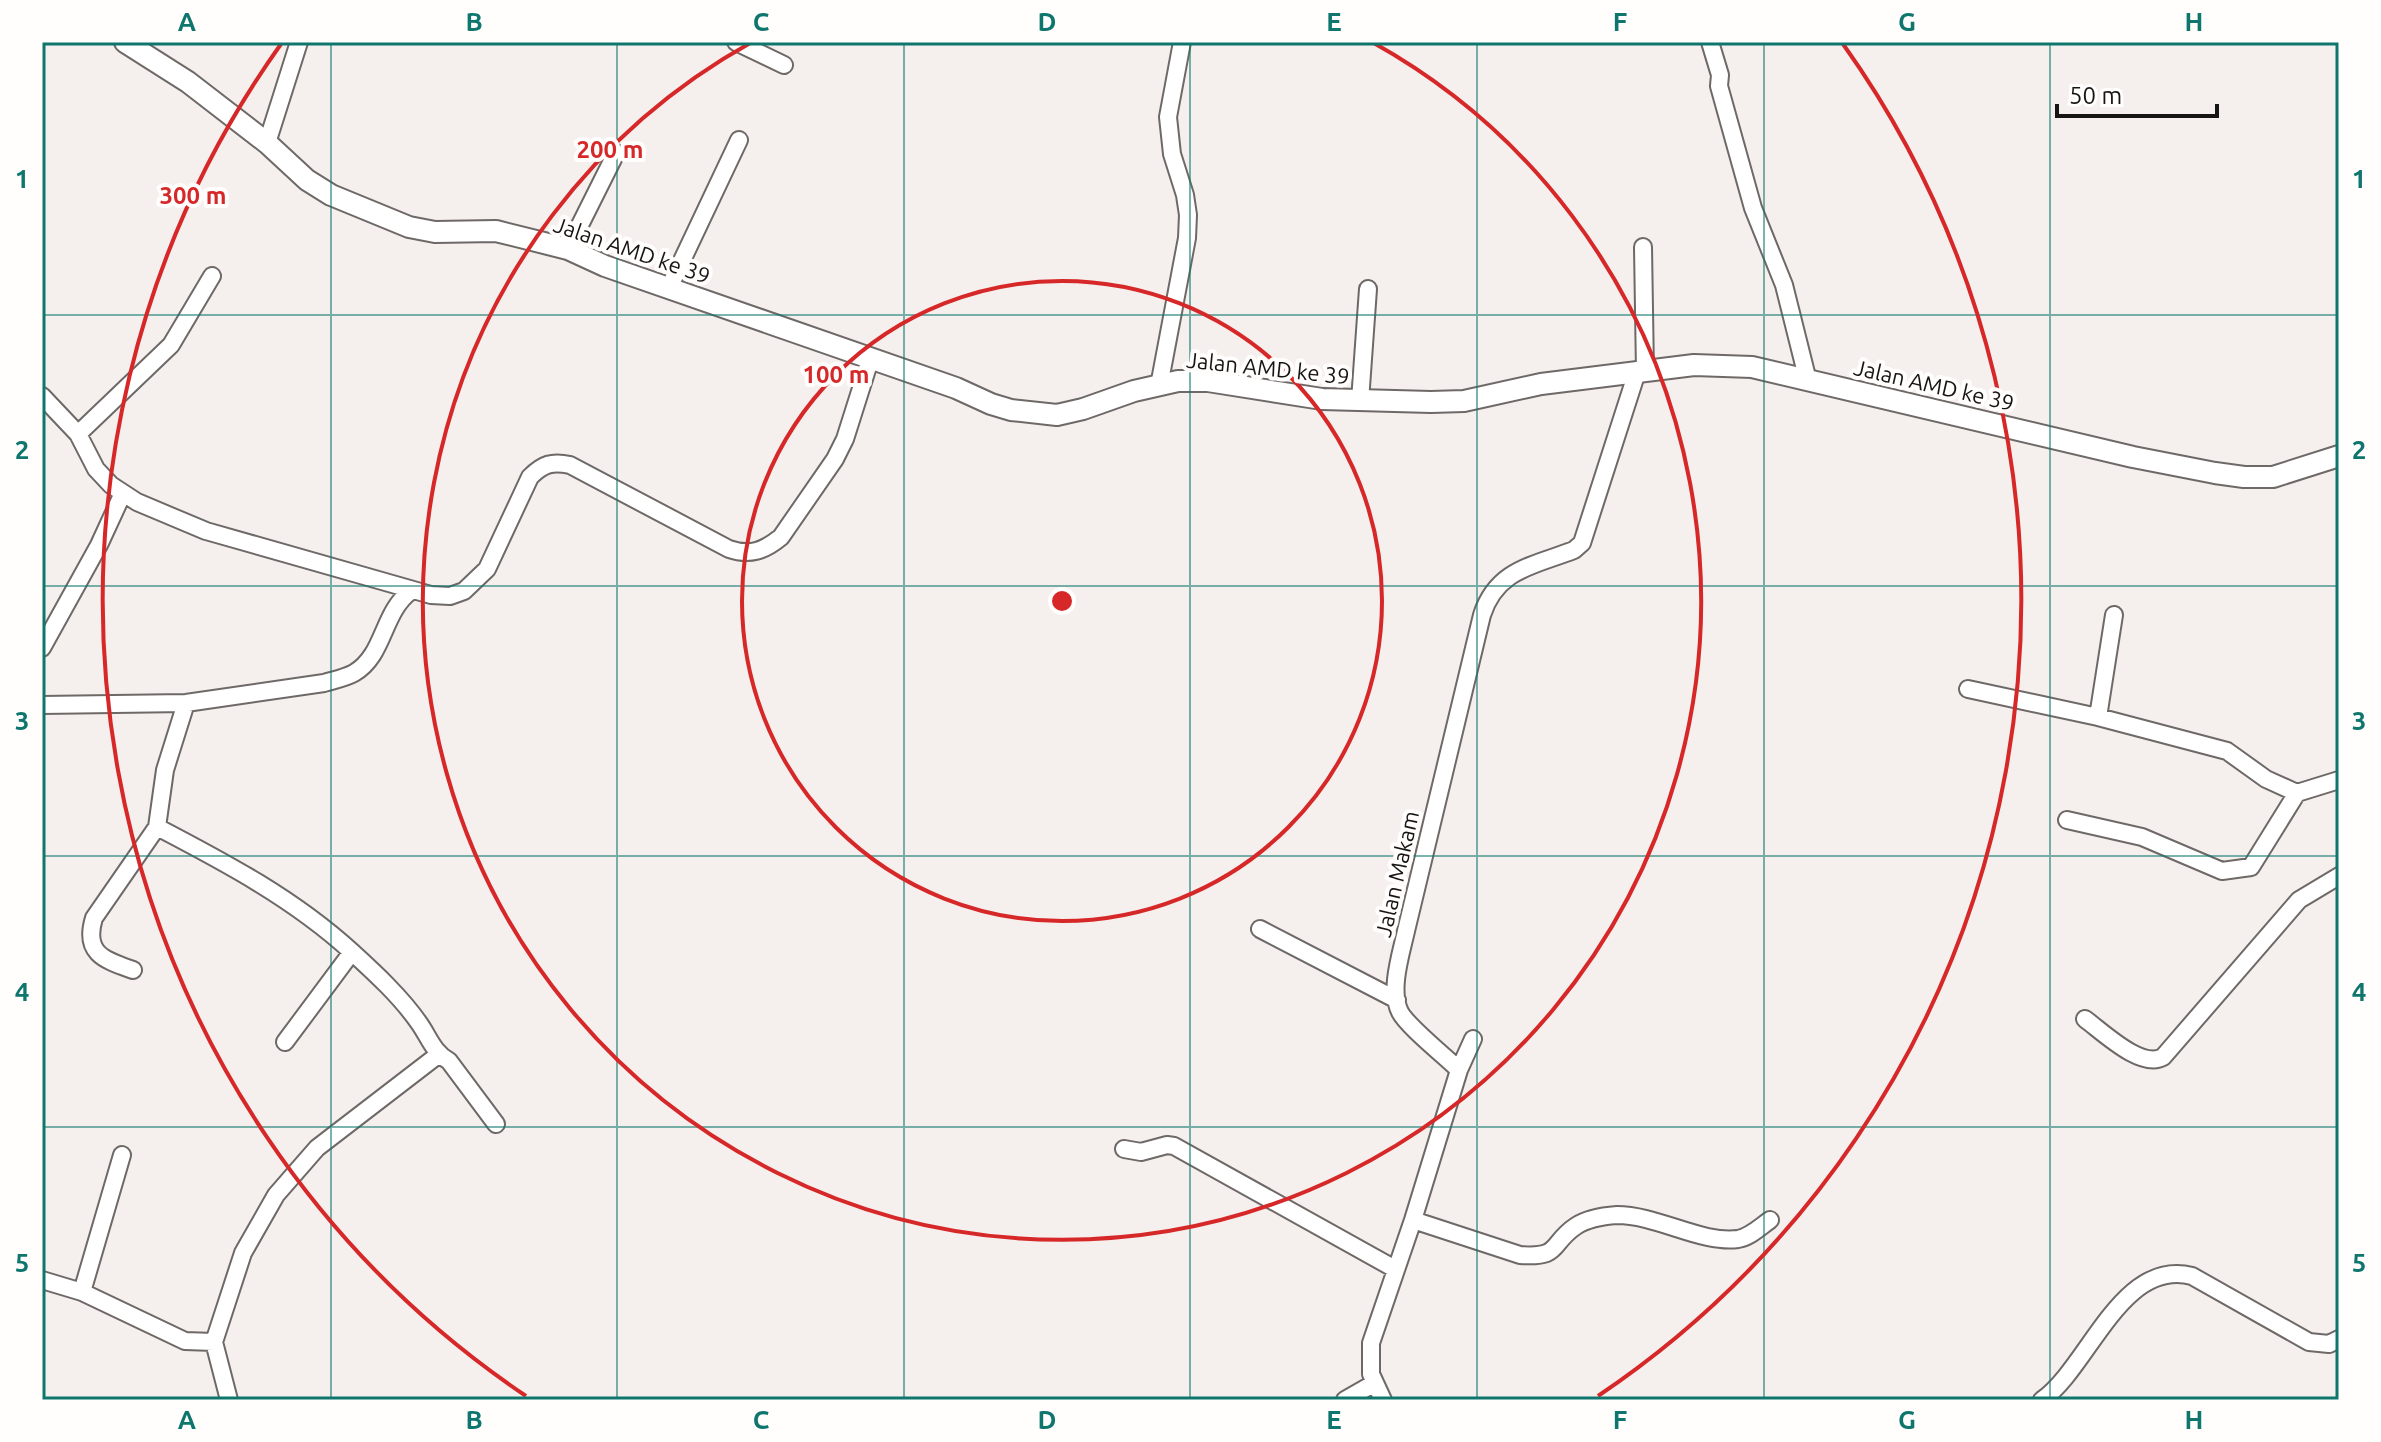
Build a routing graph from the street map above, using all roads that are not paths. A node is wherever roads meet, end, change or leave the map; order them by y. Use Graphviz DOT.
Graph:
graph roads {
  1 [pos="125,42"];
  2 [pos="299,42"];
  3 [pos="736,42"];
  4 [pos="1182,42"];
  5 [pos="1710,42"];
  6 [pos="784,65"];
  7 [pos="739,140"];
  8 [pos="267,143"];
  9 [pos="616,153"];
  10 [pos="1643,247"];
  11 [pos="568,249"];
  12 [pos="212,276"];
  13 [pos="669,288"];
  14 [pos="1368,289"];
  15 [pos="870,360"];
  16 [pos="1641,372"];
  17 [pos="1808,381"];
  18 [pos="1159,386"];
  19 [pos="42,396"];
  20 [pos="1360,401"];
  21 [pos="78,434"];
  22 [pos="2339,456"];
  23 [pos="123,493"];
  24 [pos="411,591"];
  25 [pos="2114,615"];
  26 [pos="42,648"];
  27 [pos="1968,689"];
  28 [pos="186,703"];
  29 [pos="42,705"];
  30 [pos="2098,717"];
  31 [pos="2339,780"];
  32 [pos="2297,793"];
  33 [pos="2067,820"];
  34 [pos="157,827"];
  35 [pos="2339,876"];
  36 [pos="1260,929"];
  37 [pos="352,952"];
  38 [pos="133,970"];
  39 [pos="1397,1000"];
  40 [pos="2085,1019"];
  41 [pos="1473,1039"];
  42 [pos="285,1042"];
  43 [pos="438,1055"];
  44 [pos="1459,1070"];
  45 [pos="496,1124"];
  46 [pos="1124,1149"];
  47 [pos="122,1155"];
  48 [pos="1413,1220"];
  49 [pos="1770,1220"];
  50 [pos="1395,1269"];
  51 [pos="42,1280"];
  52 [pos="82,1292"];
  53 [pos="2339,1339"];
  54 [pos="214,1342"];
  55 [pos="1373,1384"];
  56 [pos="229,1400"];
  57 [pos="1345,1400"];
  58 [pos="1383,1400"];
  59 [pos="2042,1400"];
  1 -- 8 [label="street, Jalan AMD ke 39"];
  2 -- 8 [label="street"];
  3 -- 6 [label="street"];
  4 -- 18 [label="street"];
  5 -- 17 [label="street"];
  7 -- 13 [label="street"];
  8 -- 11 [label="street, Jalan AMD ke 39"];
  9 -- 11 [label="street"];
  10 -- 16 [label="street, Jalan Makam"];
  11 -- 13 [label="street, Jalan AMD ke 39"];
  12 -- 21 [label="street"];
  13 -- 15 [label="street, Jalan AMD ke 39"];
  14 -- 20 [label="street"];
  15 -- 18 [label="street, Jalan AMD ke 39"];
  15 -- 24 [label="street"];
  16 -- 17 [label="street, Jalan AMD ke 39"];
  16 -- 20 [label="street, Jalan AMD ke 39"];
  16 -- 39 [label="street, Jalan Makam"];
  17 -- 22 [label="street, Jalan AMD ke 39"];
  18 -- 20 [label="street, Jalan AMD ke 39"];
  19 -- 21 [label="street"];
  21 -- 23 [label="street"];
  23 -- 24 [label="street"];
  23 -- 26 [label="street"];
  24 -- 28 [label="street"];
  25 -- 30 [label="street"];
  27 -- 30 [label="street"];
  28 -- 29 [label="street"];
  28 -- 34 [label="street"];
  30 -- 32 [label="street"];
  31 -- 32 [label="street"];
  32 -- 33 [label="street"];
  34 -- 37 [label="street"];
  34 -- 38 [label="street"];
  35 -- 40 [label="street"];
  36 -- 39 [label="street"];
  37 -- 42 [label="street"];
  37 -- 43 [label="street"];
  39 -- 44 [label="street"];
  41 -- 44 [label="street"];
  43 -- 45 [label="street"];
  43 -- 54 [label="street"];
  44 -- 48 [label="street"];
  46 -- 50 [label="street"];
  47 -- 52 [label="street"];
  48 -- 49 [label="street"];
  48 -- 50 [label="street"];
  50 -- 55 [label="street"];
  51 -- 52 [label="street"];
  52 -- 54 [label="street"];
  53 -- 59 [label="street"];
  54 -- 56 [label="street"];
  55 -- 57 [label="street"];
  55 -- 58 [label="street"];
}
